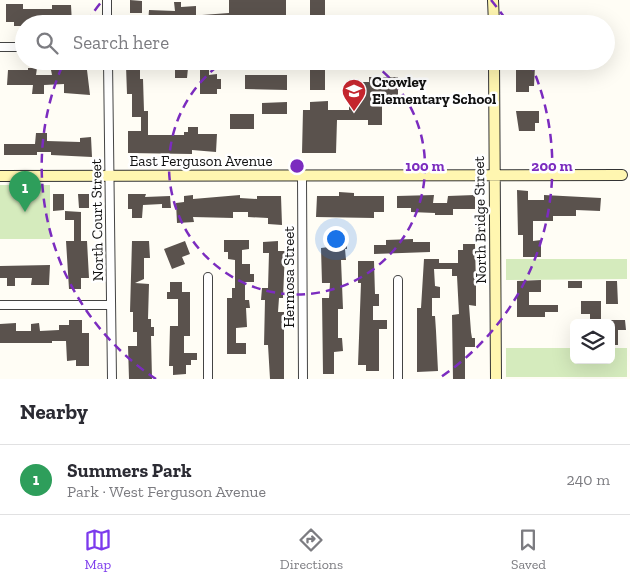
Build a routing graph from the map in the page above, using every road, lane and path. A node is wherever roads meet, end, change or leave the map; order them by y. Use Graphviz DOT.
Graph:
graph roads {
  1 [pos="107,0"];
  2 [pos="493,0"];
  3 [pos="108,15"];
  4 [pos="494,15"];
  5 [pos="0,47"];
  6 [pos="15,47"];
  7 [pos="108,70"];
  8 [pos="494,70"];
  9 [pos="622,175"];
  10 [pos="0,176"];
  11 [pos="110,176"];
  12 [pos="302,176"];
  13 [pos="494,176"];
  14 [pos="208,277"];
  15 [pos="398,280"];
  16 [pos="0,305"];
  17 [pos="111,305"];
  18 [pos="112,379"];
  19 [pos="208,379"];
  20 [pos="303,379"];
  21 [pos="398,379"];
  22 [pos="496,379"];
  1 -- 3 [label="street"];
  2 -- 4 [label="street"];
  5 -- 6 [label="street"];
  7 -- 11 [label="street, North Court Street"];
  8 -- 13 [label="street, North Bridge Street"];
  9 -- 13 [label="street, East Ferguson Avenue"];
  10 -- 11 [label="street, East Ferguson Avenue"];
  11 -- 12 [label="street, East Ferguson Avenue"];
  11 -- 17 [label="street, North Court Street"];
  12 -- 13 [label="street, East Ferguson Avenue"];
  12 -- 20 [label="street, Hermosa Street"];
  13 -- 22 [label="street, North Bridge Street"];
  14 -- 19 [label="street"];
  15 -- 21 [label="street"];
  16 -- 17 [label="street"];
  17 -- 18 [label="street, North Court Street"];
}
